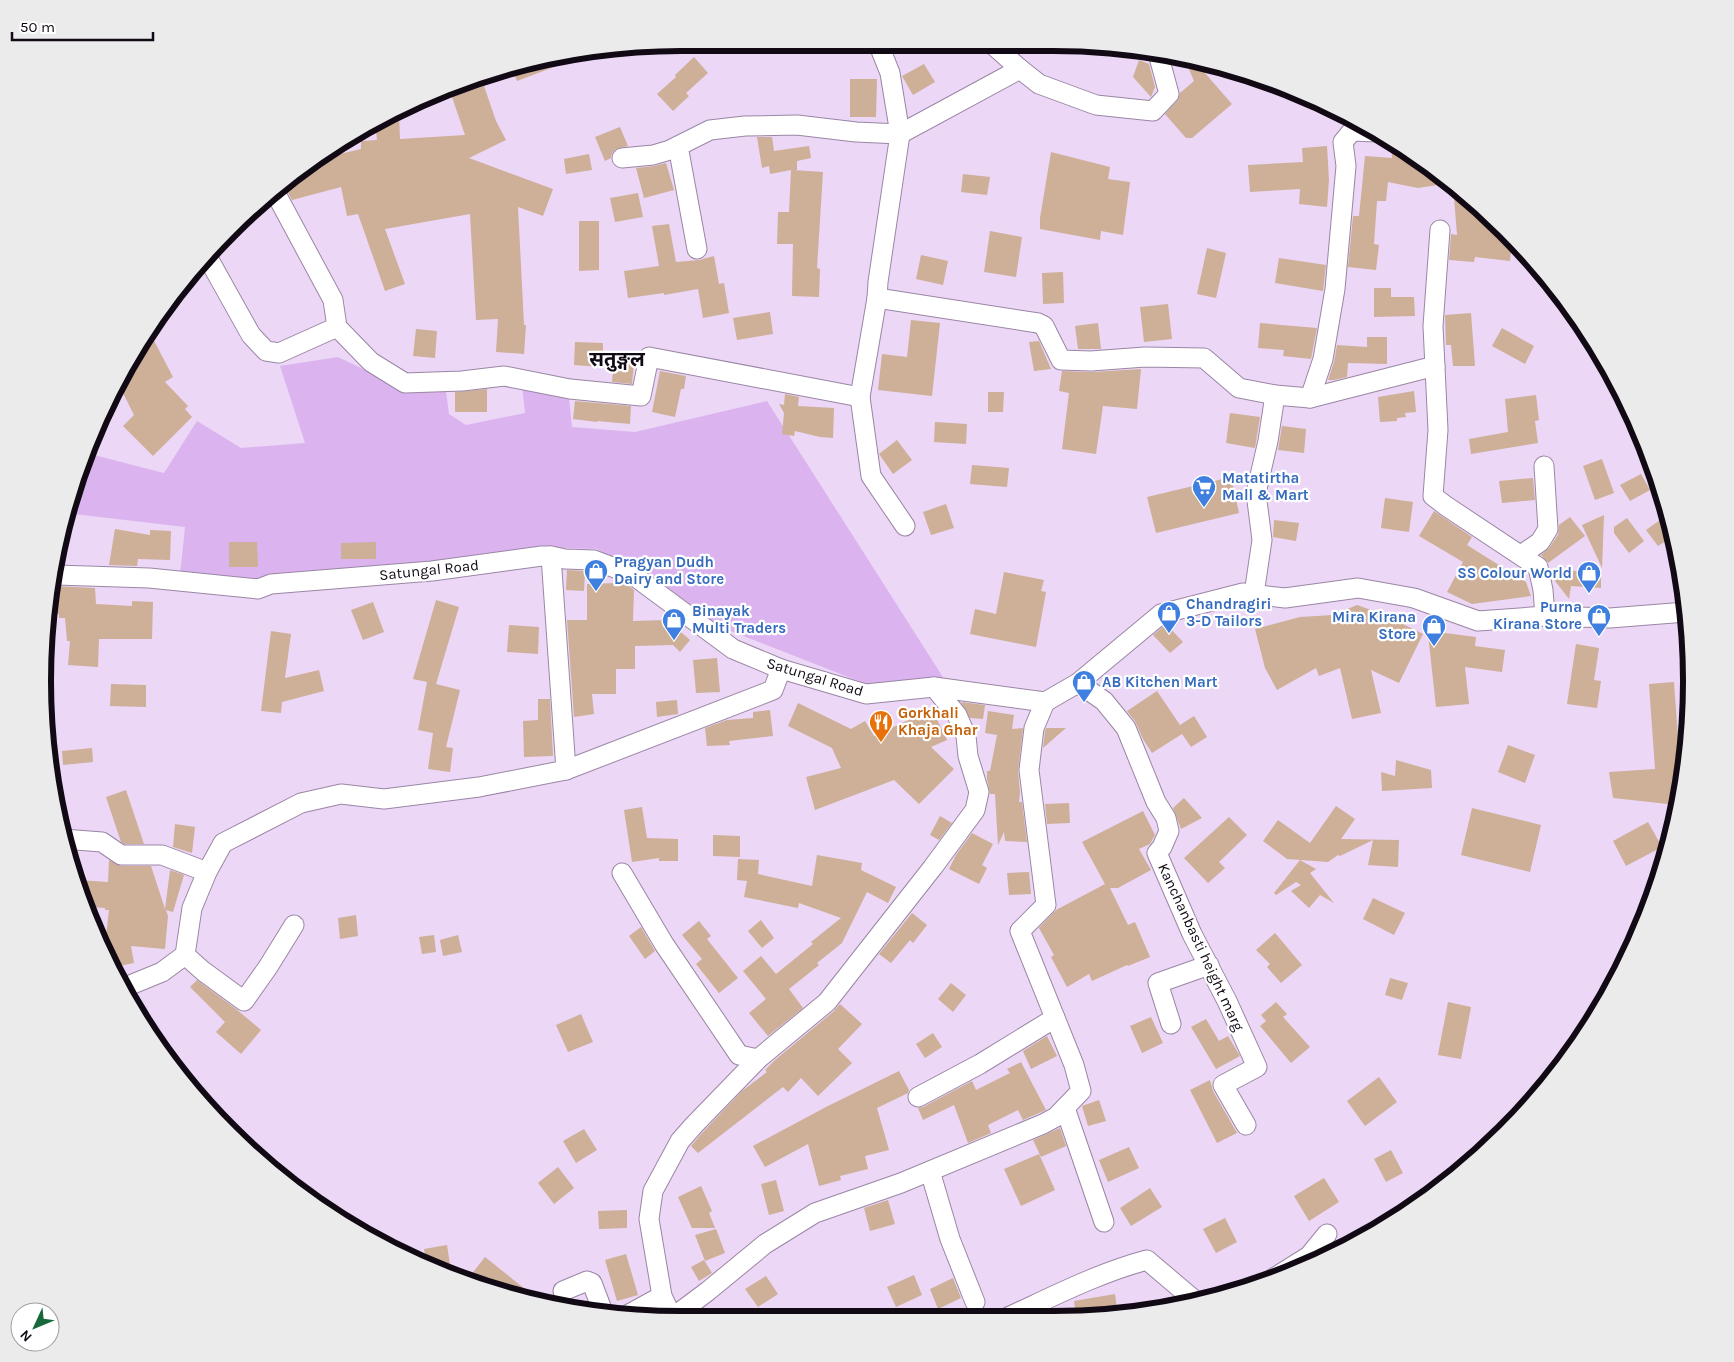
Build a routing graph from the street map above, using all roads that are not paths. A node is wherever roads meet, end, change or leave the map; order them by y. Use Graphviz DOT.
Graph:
graph roads {
  1 [pos="881,51"];
  2 [pos="1000,51"];
  3 [pos="1160,61"];
  4 [pos="1020,69"];
  5 [pos="1360,131"];
  6 [pos="900,134"];
  7 [pos="678,146"];
  8 [pos="622,158"];
  9 [pos="278,198"];
  10 [pos="1440,230"];
  11 [pos="697,249"];
  12 [pos="211,263"];
  13 [pos="877,298"];
  14 [pos="337,328"];
  15 [pos="1435,366"];
  16 [pos="1275,394"];
  17 [pos="860,397"];
  18 [pos="1310,398"];
  19 [pos="1544,466"];
  20 [pos="905,526"];
  21 [pos="1521,555"];
  22 [pos="551,556"];
  23 [pos="60,575"];
  24 [pos="1254,594"];
  25 [pos="1678,613"];
  26 [pos="1545,616"];
  27 [pos="781,669"];
  28 [pos="1078,684"];
  29 [pos="934,687"];
  30 [pos="1045,702"];
  31 [pos="566,770"];
  32 [pos="72,840"];
  33 [pos="207,872"];
  34 [pos="622,873"];
  35 [pos="294,925"];
  36 [pos="185,955"];
  37 [pos="1209,965"];
  38 [pos="130,985"];
  39 [pos="1055,1018"];
  40 [pos="1171,1024"];
  41 [pos="758,1059"];
  42 [pos="918,1098"];
  43 [pos="1065,1108"];
  44 [pos="1246,1125"];
  45 [pos="930,1171"];
  46 [pos="1104,1222"];
  47 [pos="1327,1234"];
  48 [pos="1307,1257"];
  49 [pos="563,1292"];
  50 [pos="662,1296"];
  51 [pos="1189,1296"];
  52 [pos="975,1302"];
  53 [pos="600,1305"];
  54 [pos="638,1309"];
  55 [pos="669,1310"];
  56 [pos="681,1311"];
  57 [pos="1021,1311"];
  1 -- 6 [label="street"];
  2 -- 4 [label="street"];
  3 -- 4 [label="street"];
  4 -- 6 [label="street"];
  5 -- 18 [label="street"];
  6 -- 7 [label="street"];
  6 -- 13 [label="street"];
  7 -- 8 [label="street"];
  7 -- 11 [label="street"];
  9 -- 14 [label="street"];
  10 -- 15 [label="street"];
  12 -- 14 [label="street"];
  13 -- 16 [label="street"];
  13 -- 17 [label="street"];
  14 -- 17 [label="street"];
  15 -- 18 [label="street"];
  15 -- 21 [label="street"];
  16 -- 18 [label="street"];
  16 -- 24 [label="street"];
  17 -- 20 [label="street"];
  19 -- 21 [label="street"];
  21 -- 26 [label="street"];
  22 -- 23 [label="street, Satungal Road"];
  22 -- 27 [label="street, Satungal Road"];
  22 -- 31 [label="street"];
  24 -- 26 [label="street"];
  24 -- 28 [label="street"];
  25 -- 26 [label="street"];
  27 -- 29 [label="street, Satungal Road"];
  27 -- 31 [label="street"];
  28 -- 30 [label="street"];
  28 -- 37 [label="street, Kanchanbasti height marg"];
  29 -- 30 [label="street, Satungal Road"];
  29 -- 41 [label="street"];
  30 -- 39 [label="street"];
  31 -- 33 [label="street"];
  32 -- 33 [label="street"];
  33 -- 36 [label="street"];
  34 -- 41 [label="street"];
  35 -- 36 [label="street"];
  36 -- 38 [label="street"];
  37 -- 40 [label="street"];
  37 -- 44 [label="street, Kanchanbasti height marg"];
  39 -- 42 [label="street"];
  39 -- 43 [label="street"];
  41 -- 50 [label="street"];
  43 -- 45 [label="street"];
  43 -- 46 [label="street"];
  45 -- 52 [label="street"];
  45 -- 56 [label="street"];
  47 -- 48 [label="street"];
  49 -- 53 [label="street"];
  50 -- 54 [label="street"];
  50 -- 55 [label="street"];
  51 -- 57 [label="street"];
}
